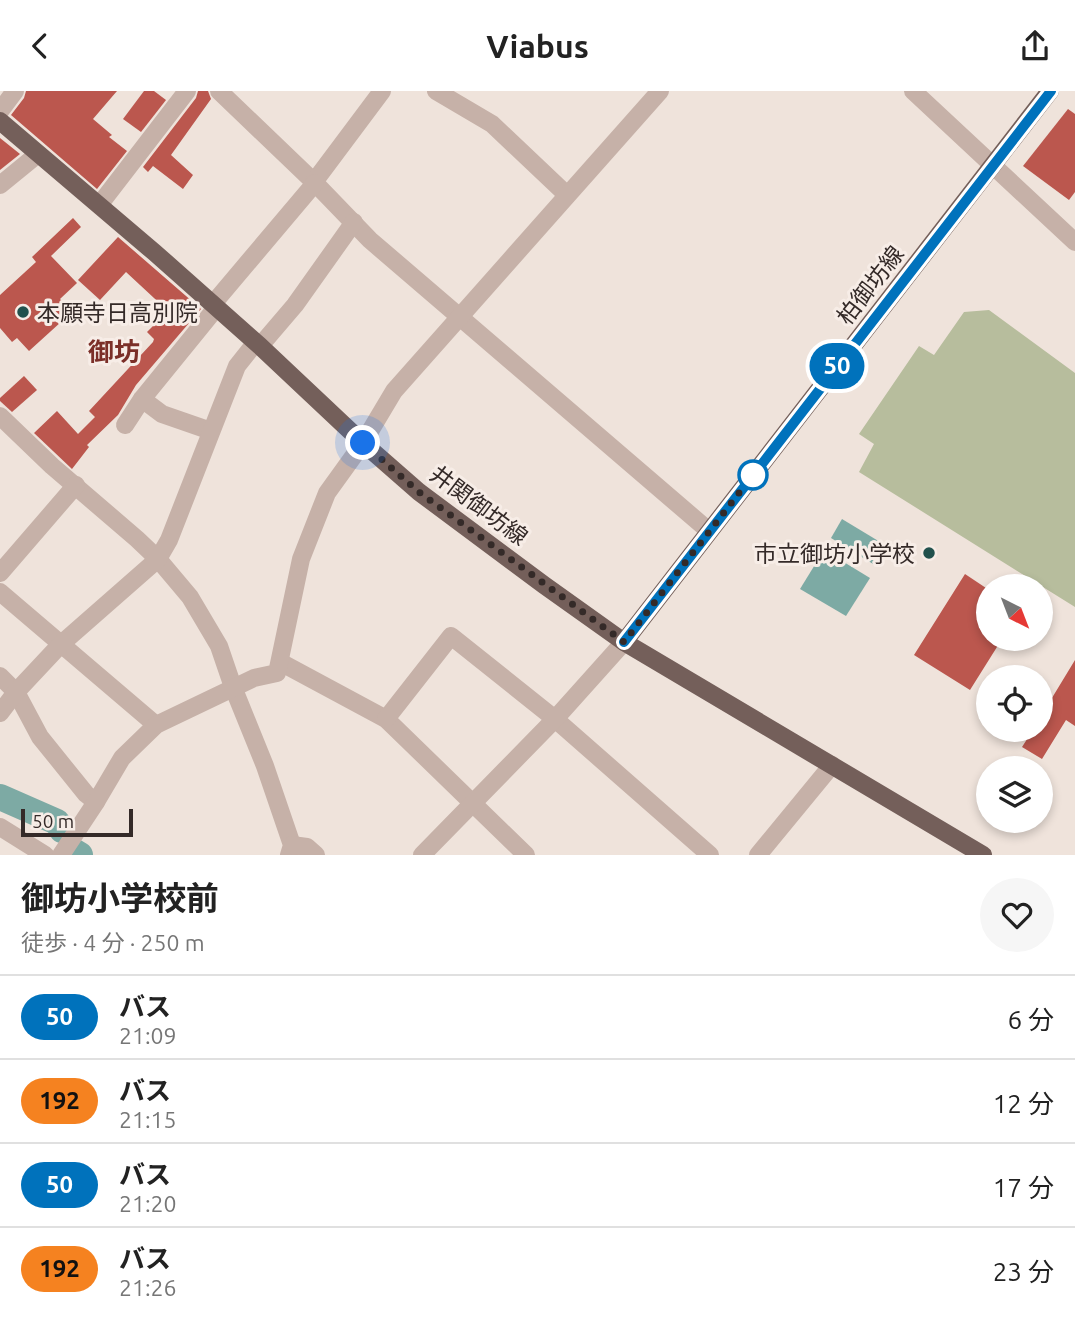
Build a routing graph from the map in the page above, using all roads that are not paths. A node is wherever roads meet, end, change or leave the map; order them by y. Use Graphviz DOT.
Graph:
graph roads {
  1 [pos="15,91"];
  2 [pos="187,91"];
  3 [pos="219,91"];
  4 [pos="382,91"];
  5 [pos="436,91"];
  6 [pos="660,91"];
  7 [pos="913,91"];
  8 [pos="1051,91"];
  9 [pos="0,111"];
  10 [pos="0,121"];
  11 [pos="38,154"];
  12 [pos="993,166"];
  13 [pos="314,182"];
  14 [pos="0,185"];
  15 [pos="568,195"];
  16 [pos="100,204"];
  17 [pos="354,222"];
  18 [pos="1075,242"];
  19 [pos="214,307"];
  20 [pos="460,315"];
  21 [pos="258,344"];
  22 [pos="142,399"];
  23 [pos="0,417"];
  24 [pos="125,425"];
  25 [pos="211,431"];
  26 [pos="363,443"];
  27 [pos="76,485"];
  28 [pos="709,531"];
  29 [pos="158,559"];
  30 [pos="0,573"];
  31 [pos="0,592"];
  32 [pos="624,642"];
  33 [pos="60,645"];
  34 [pos="280,662"];
  35 [pos="0,676"];
  36 [pos="233,687"];
  37 [pos="16,691"];
  38 [pos="0,713"];
  39 [pos="386,719"];
  40 [pos="555,719"];
  41 [pos="156,725"];
  42 [pos="832,765"];
  43 [pos="96,802"];
  44 [pos="474,803"];
  45 [pos="0,827"];
  46 [pos="290,850"];
  47 [pos="46,855"];
  48 [pos="61,855"];
  49 [pos="316,855"];
  50 [pos="422,855"];
  51 [pos="526,855"];
  52 [pos="709,855"];
  53 [pos="758,855"];
  54 [pos="983,855"];
  1 -- 9 [label="street"];
  2 -- 16 [label="street"];
  3 -- 13 [label="street"];
  4 -- 13 [label="street"];
  5 -- 15 [label="street"];
  6 -- 15 [label="street"];
  7 -- 12 [label="street"];
  8 -- 12 [label="main road, 柏御坊線"];
  10 -- 11 [label="main road, 井関御坊線"];
  11 -- 14 [label="street"];
  11 -- 16 [label="main road, 井関御坊線"];
  12 -- 18 [label="street"];
  12 -- 28 [label="main road, 柏御坊線"];
  13 -- 17 [label="street"];
  13 -- 19 [label="street"];
  15 -- 20 [label="street"];
  16 -- 19 [label="main road, 井関御坊線"];
  17 -- 20 [label="street"];
  17 -- 21 [label="street"];
  19 -- 21 [label="main road, 井関御坊線"];
  19 -- 22 [label="street"];
  20 -- 26 [label="street"];
  20 -- 28 [label="street"];
  21 -- 25 [label="street"];
  21 -- 26 [label="main road, 井関御坊線"];
  22 -- 24 [label="street"];
  22 -- 25 [label="street"];
  23 -- 27 [label="street"];
  25 -- 29 [label="street"];
  26 -- 32 [label="main road, 井関御坊線"];
  26 -- 34 [label="street"];
  27 -- 29 [label="street"];
  27 -- 30 [label="street"];
  28 -- 32 [label="main road, 柏御坊線"];
  29 -- 33 [label="street"];
  29 -- 36 [label="street"];
  31 -- 33 [label="street"];
  32 -- 40 [label="street"];
  32 -- 42 [label="main road, 井関御坊線"];
  33 -- 37 [label="street"];
  33 -- 41 [label="street"];
  34 -- 36 [label="street"];
  34 -- 39 [label="street"];
  35 -- 37 [label="street"];
  36 -- 41 [label="street"];
  36 -- 46 [label="street"];
  37 -- 38 [label="street"];
  37 -- 43 [label="street"];
  39 -- 40 [label="street"];
  39 -- 44 [label="street"];
  40 -- 44 [label="street"];
  40 -- 52 [label="street"];
  41 -- 43 [label="street"];
  42 -- 53 [label="street"];
  42 -- 54 [label="main road, 井関御坊線"];
  43 -- 48 [label="street"];
  44 -- 50 [label="street"];
  44 -- 51 [label="street"];
  45 -- 47 [label="street"];
  46 -- 49 [label="street"];
}
